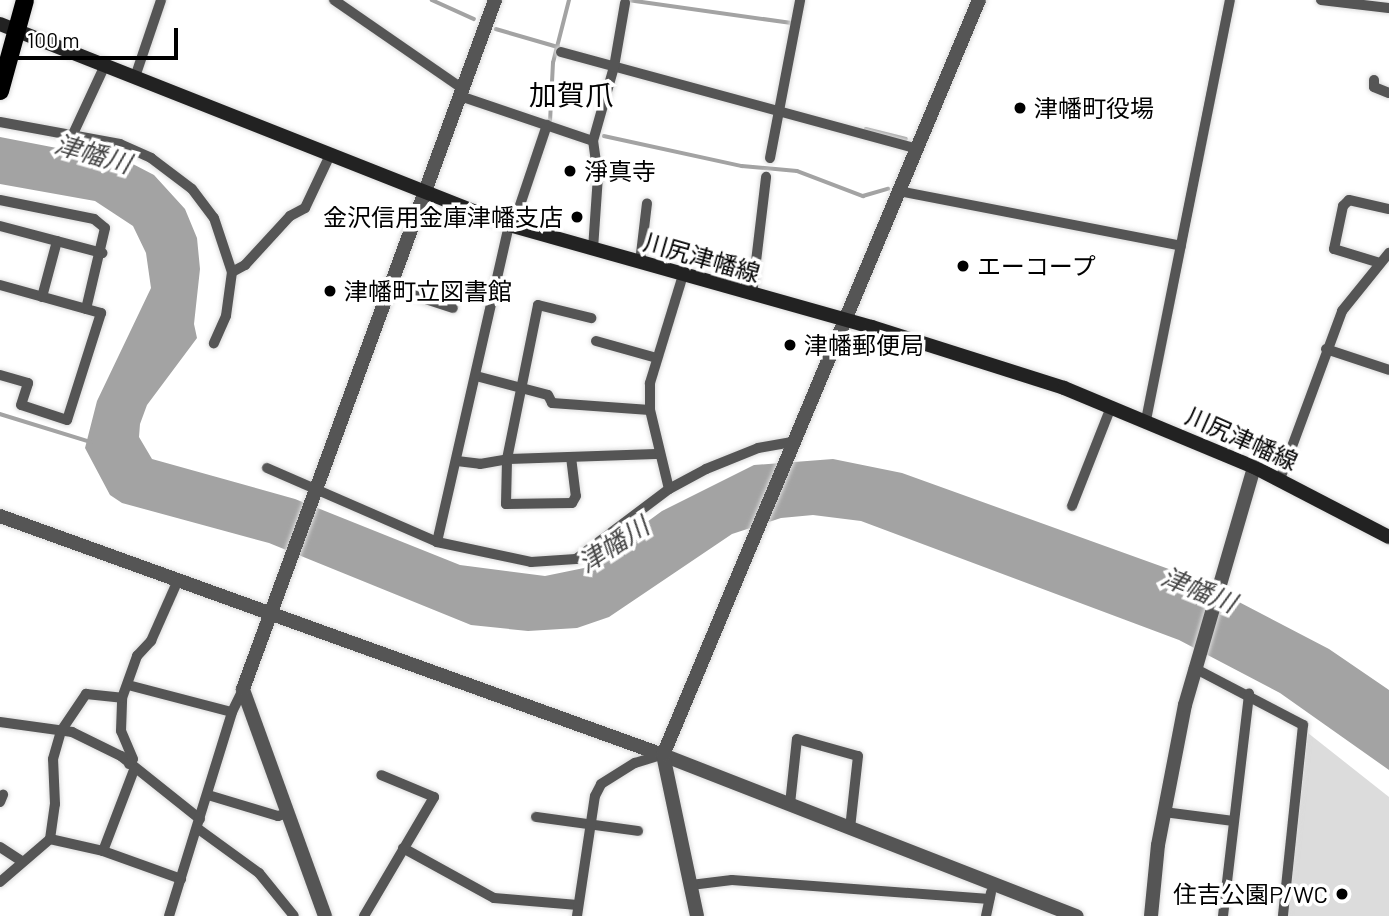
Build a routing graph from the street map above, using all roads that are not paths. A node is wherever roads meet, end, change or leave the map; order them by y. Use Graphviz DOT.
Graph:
graph roads {
  1 [pos="25,0"];
  2 [pos="161,0"];
  3 [pos="334,0"];
  4 [pos="495,0"];
  5 [pos="800,0"];
  6 [pos="979,0"];
  7 [pos="1230,0"];
  8 [pos="1321,0"];
  9 [pos="625,2"];
  10 [pos="1389,8"];
  11 [pos="0,24"];
  12 [pos="16,33"];
  13 [pos="561,52"];
  14 [pos="105,65"];
  15 [pos="614,67"];
  16 [pos="135,77"];
  17 [pos="1374,80"];
  18 [pos="0,91"];
  19 [pos="461,93"];
  20 [pos="1389,93"];
  21 [pos="781,113"];
  22 [pos="0,122"];
  23 [pos="547,125"];
  24 [pos="73,134"];
  25 [pos="593,141"];
  26 [pos="918,149"];
  27 [pos="330,155"];
  28 [pos="770,158"];
  29 [pos="766,177"];
  30 [pos="899,191"];
  31 [pos="428,195"];
  32 [pos="0,200"];
  33 [pos="647,203"];
  34 [pos="1389,209"];
  35 [pos="509,225"];
  36 [pos="0,226"];
  37 [pos="57,241"];
  38 [pos="1181,246"];
  39 [pos="593,248"];
  40 [pos="102,253"];
  41 [pos="1389,253"];
  42 [pos="640,262"];
  43 [pos="1380,263"];
  44 [pos="232,272"];
  45 [pos="683,275"];
  46 [pos="0,285"];
  47 [pos="392,288"];
  48 [pos="752,295"];
  49 [pos="42,297"];
  50 [pos="453,308"];
  51 [pos="86,309"];
  52 [pos="591,318"];
  53 [pos="846,320"];
  54 [pos="596,341"];
  55 [pos="214,342"];
  56 [pos="1326,349"];
  57 [pos="657,359"];
  58 [pos="1389,370"];
  59 [pos="0,375"];
  60 [pos="476,376"];
  61 [pos="520,387"];
  62 [pos="1111,407"];
  63 [pos="650,410"];
  64 [pos="1146,420"];
  65 [pos="791,445"];
  66 [pos="658,454"];
  67 [pos="570,457"];
  68 [pos="507,459"];
  69 [pos="457,461"];
  70 [pos="1254,467"];
  71 [pos="267,468"];
  72 [pos="1280,480"];
  73 [pos="669,489"];
  74 [pos="315,490"];
  75 [pos="1072,506"];
  76 [pos="0,516"];
  77 [pos="1389,537"];
  78 [pos="438,542"];
  79 [pos="178,580"];
  80 [pos="273,614"];
  81 [pos="1195,664"];
  82 [pos="128,685"];
  83 [pos="243,689"];
  84 [pos="1249,694"];
  85 [pos="122,698"];
  86 [pos="232,712"];
  87 [pos="0,722"];
  88 [pos="61,731"];
  89 [pos="663,755"];
  90 [pos="132,767"];
  91 [pos="382,775"];
  92 [pos="208,795"];
  93 [pos="790,804"];
  94 [pos="1164,812"];
  95 [pos="288,813"];
  96 [pos="536,817"];
  97 [pos="1233,821"];
  98 [pos="199,824"];
  99 [pos="590,825"];
  100 [pos="850,828"];
  101 [pos="638,831"];
  102 [pos="50,839"];
  103 [pos="0,847"];
  104 [pos="403,848"];
  105 [pos="103,851"];
  106 [pos="23,862"];
  107 [pos="181,879"];
  108 [pos="0,882"];
  109 [pos="995,884"];
  110 [pos="691,885"];
  111 [pos="989,900"];
  112 [pos="577,911"];
  113 [pos="1054,911"];
  114 [pos="169,916"];
  115 [pos="294,916"];
  116 [pos="325,916"];
  117 [pos="364,916"];
  118 [pos="697,916"];
  119 [pos="986,916"];
  120 [pos="1077,916"];
  121 [pos="1150,916"];
  122 [pos="1223,916"];
  123 [pos="1283,916"];
  1 -- 12 [label="main road"];
  2 -- 16 [label="street"];
  3 -- 19 [label="street"];
  4 -- 19 [label="street"];
  5 -- 21 [label="street"];
  6 -- 26 [label="street"];
  7 -- 38 [label="street"];
  8 -- 10 [label="street"];
  9 -- 15 [label="street"];
  11 -- 12 [label="main road, 川尻津幡線"];
  12 -- 14 [label="main road, 川尻津幡線"];
  12 -- 18 [label="main road"];
  13 -- 15 [label="street"];
  14 -- 16 [label="main road, 川尻津幡線"];
  14 -- 24 [label="street"];
  15 -- 21 [label="street"];
  15 -- 25 [label="street"];
  16 -- 27 [label="main road, 川尻津幡線"];
  17 -- 20 [label="street"];
  19 -- 23 [label="street"];
  19 -- 31 [label="street"];
  21 -- 26 [label="street"];
  21 -- 28 [label="street"];
  22 -- 24 [label="street"];
  23 -- 25 [label="street"];
  23 -- 35 [label="street"];
  24 -- 44 [label="street"];
  25 -- 39 [label="street"];
  26 -- 30 [label="street"];
  27 -- 31 [label="main road, 川尻津幡線"];
  27 -- 44 [label="street"];
  29 -- 48 [label="street"];
  30 -- 38 [label="street"];
  30 -- 53 [label="street"];
  31 -- 35 [label="main road, 川尻津幡線"];
  31 -- 47 [label="street"];
  32 -- 40 [label="street"];
  33 -- 42 [label="street"];
  34 -- 43 [label="street"];
  35 -- 39 [label="main road, 川尻津幡線"];
  35 -- 60 [label="street"];
  36 -- 37 [label="street"];
  37 -- 40 [label="street"];
  37 -- 49 [label="street"];
  38 -- 64 [label="street"];
  39 -- 42 [label="main road, 川尻津幡線"];
  40 -- 51 [label="street"];
  41 -- 43 [label="street"];
  42 -- 45 [label="main road, 川尻津幡線"];
  43 -- 56 [label="street"];
  44 -- 55 [label="street"];
  45 -- 48 [label="main road, 川尻津幡線"];
  45 -- 57 [label="street"];
  46 -- 49 [label="street"];
  47 -- 50 [label="street"];
  47 -- 74 [label="street"];
  48 -- 53 [label="main road, 川尻津幡線"];
  49 -- 51 [label="street"];
  51 -- 59 [label="street"];
  52 -- 61 [label="street"];
  53 -- 62 [label="main road, 川尻津幡線"];
  53 -- 65 [label="street"];
  54 -- 57 [label="street"];
  56 -- 58 [label="street"];
  56 -- 72 [label="street"];
  57 -- 63 [label="street"];
  60 -- 61 [label="street"];
  60 -- 69 [label="street"];
  61 -- 63 [label="street"];
  61 -- 68 [label="street"];
  62 -- 64 [label="main road, 川尻津幡線"];
  62 -- 75 [label="street"];
  63 -- 66 [label="street"];
  64 -- 70 [label="main road, 川尻津幡線"];
  65 -- 73 [label="street"];
  65 -- 89 [label="street"];
  66 -- 67 [label="street"];
  66 -- 73 [label="street"];
  67 -- 68 [label="street"];
  67 -- 68 [label="street"];
  68 -- 69 [label="street"];
  69 -- 78 [label="street"];
  70 -- 72 [label="main road, 川尻津幡線"];
  70 -- 81 [label="street"];
  71 -- 74 [label="street"];
  72 -- 77 [label="main road, 川尻津幡線"];
  73 -- 78 [label="street"];
  74 -- 78 [label="street"];
  74 -- 80 [label="street"];
  76 -- 79 [label="street"];
  79 -- 80 [label="street"];
  79 -- 82 [label="street"];
  80 -- 83 [label="street"];
  80 -- 89 [label="street"];
  81 -- 84 [label="street"];
  81 -- 94 [label="street"];
  82 -- 85 [label="street"];
  82 -- 86 [label="street"];
  83 -- 86 [label="street"];
  83 -- 95 [label="street"];
  84 -- 97 [label="street"];
  84 -- 123 [label="street"];
  85 -- 88 [label="street"];
  85 -- 90 [label="street"];
  86 -- 92 [label="street"];
  87 -- 88 [label="street"];
  88 -- 90 [label="street"];
  88 -- 102 [label="street"];
  89 -- 93 [label="street"];
  89 -- 99 [label="street"];
  89 -- 110 [label="street"];
  90 -- 98 [label="street"];
  90 -- 105 [label="street"];
  91 -- 104 [label="street"];
  92 -- 95 [label="street"];
  92 -- 98 [label="street"];
  93 -- 100 [label="street"];
  93 -- 100 [label="street"];
  94 -- 97 [label="street"];
  94 -- 121 [label="street"];
  95 -- 116 [label="street"];
  96 -- 99 [label="street"];
  97 -- 122 [label="street"];
  98 -- 107 [label="street"];
  98 -- 115 [label="street"];
  99 -- 101 [label="street"];
  99 -- 112 [label="street"];
  100 -- 109 [label="street"];
  102 -- 105 [label="street"];
  102 -- 106 [label="street"];
  103 -- 106 [label="street"];
  104 -- 112 [label="street"];
  104 -- 117 [label="street"];
  105 -- 107 [label="street"];
  106 -- 108 [label="street"];
  107 -- 114 [label="street"];
  109 -- 111 [label="street"];
  109 -- 113 [label="street"];
  110 -- 111 [label="street"];
  110 -- 118 [label="street"];
  111 -- 119 [label="street"];
  113 -- 120 [label="street"];
}
